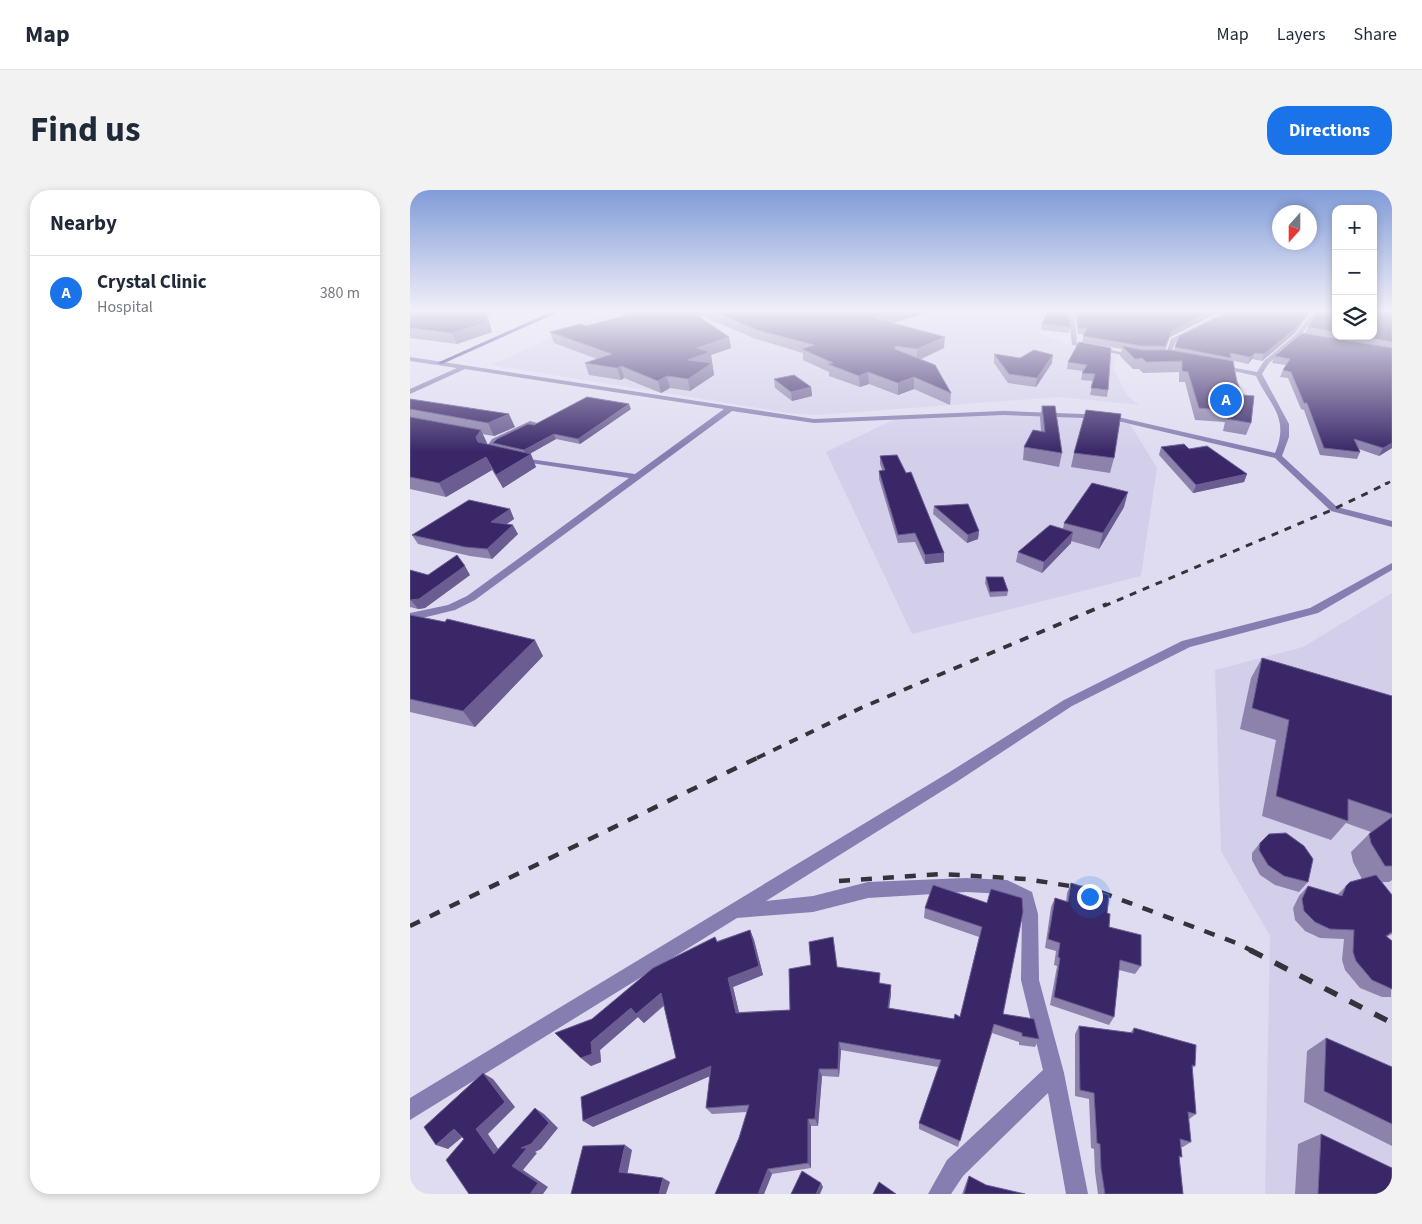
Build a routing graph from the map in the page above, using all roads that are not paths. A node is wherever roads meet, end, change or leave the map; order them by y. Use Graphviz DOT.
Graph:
graph roads {
  1 [pos="452,358"];
  2 [pos="1176,358"];
  3 [pos="1271,358"];
  4 [pos="410,359"];
  5 [pos="1186,360"];
  6 [pos="440,363"];
  7 [pos="1213,365"];
  8 [pos="465,367"];
  9 [pos="1259,374"];
  10 [pos="410,392"];
  11 [pos="729,409"];
  12 [pos="533,424"];
  13 [pos="486,439"];
  14 [pos="495,441"];
  15 [pos="1278,456"];
  16 [pos="636,477"];
  17 [pos="1392,524"];
  18 [pos="1392,566"];
  19 [pos="410,617"];
  20 [pos="733,911"];
  21 [pos="1054,1073"];
  22 [pos="410,1110"];
  23 [pos="939,1194"];
  24 [pos="1077,1194"];
  1 -- 6 [label="main road"];
  2 -- 5 [label="street"];
  3 -- 9 [label="street"];
  4 -- 6 [label="street"];
  6 -- 8 [label="street"];
  7 -- 9 [label="street"];
  8 -- 10 [label="street"];
  8 -- 11 [label="street"];
  9 -- 15 [label="street"];
  11 -- 15 [label="street"];
  11 -- 16 [label="street"];
  12 -- 14 [label="street"];
  13 -- 14 [label="street"];
  14 -- 16 [label="street"];
  15 -- 17 [label="street"];
  16 -- 19 [label="street"];
  18 -- 20 [label="street"];
  20 -- 21 [label="street"];
  20 -- 22 [label="street"];
  21 -- 23 [label="street"];
  21 -- 24 [label="street"];
}
